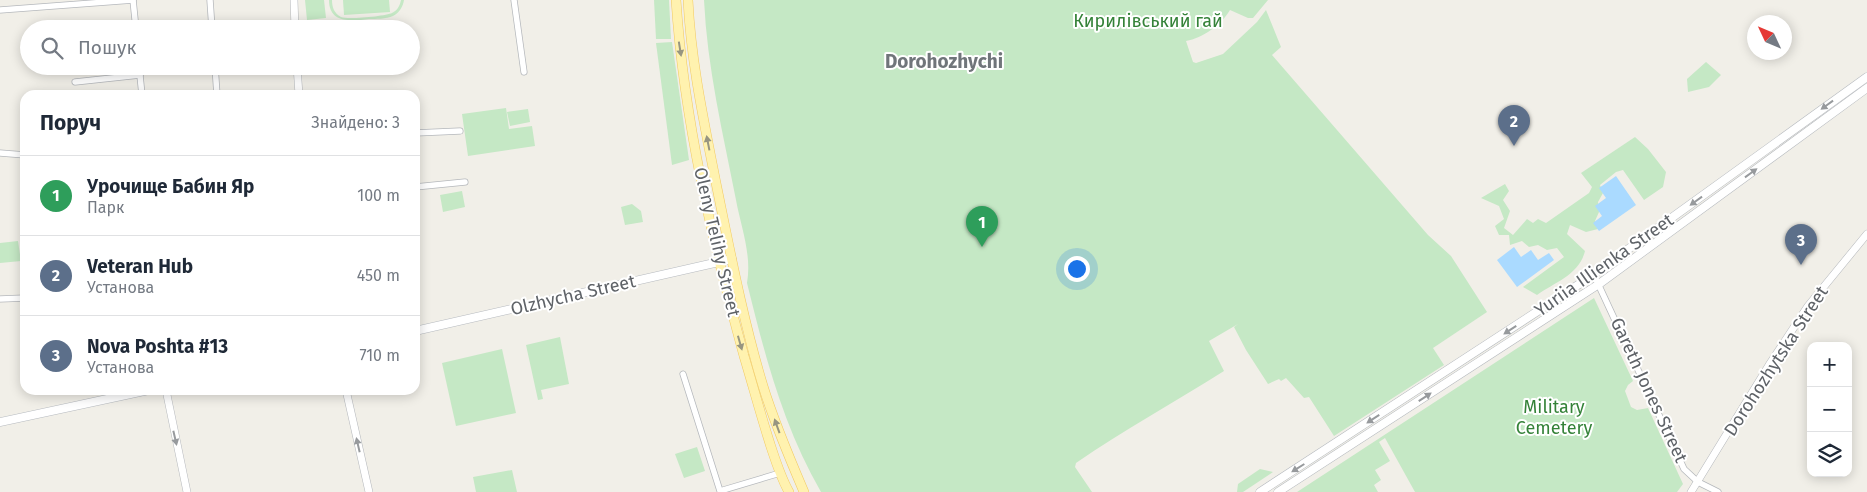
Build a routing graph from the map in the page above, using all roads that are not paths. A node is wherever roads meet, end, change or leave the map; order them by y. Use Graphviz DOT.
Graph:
graph roads {
  1 [pos="133,0"];
  2 [pos="210,0"];
  3 [pos="294,0"];
  4 [pos="514,0"];
  5 [pos="676,0"];
  6 [pos="688,0"];
  7 [pos="0,10"];
  8 [pos="135,20"];
  9 [pos="211,20"];
  10 [pos="295,20"];
  11 [pos="524,72"];
  12 [pos="215,75"];
  13 [pos="297,75"];
  14 [pos="140,76"];
  15 [pos="1867,77"];
  16 [pos="75,82"];
  17 [pos="1867,88"];
  18 [pos="141,90"];
  19 [pos="216,90"];
  20 [pos="298,90"];
  21 [pos="460,130"];
  22 [pos="420,133"];
  23 [pos="0,153"];
  24 [pos="20,155"];
  25 [pos="465,182"];
  26 [pos="420,186"];
  27 [pos="1867,234"];
  28 [pos="732,259"];
  29 [pos="718,262"];
  30 [pos="1594,274"];
  31 [pos="1599,284"];
  32 [pos="20,298"];
  33 [pos="0,299"];
  34 [pos="420,330"];
  35 [pos="683,374"];
  36 [pos="126,395"];
  37 [pos="167,395"];
  38 [pos="347,395"];
  39 [pos="0,422"];
  40 [pos="1335,444"];
  41 [pos="1340,452"];
  42 [pos="795,472"];
  43 [pos="781,476"];
  44 [pos="1698,482"];
  45 [pos="187,492"];
  46 [pos="369,492"];
  47 [pos="788,492"];
  48 [pos="804,492"];
  49 [pos="808,492"];
  50 [pos="1260,492"];
  51 [pos="1278,492"];
  52 [pos="1691,492"];
  53 [pos="1718,492"];
  1 -- 7 [label="street"];
  1 -- 8 [label="street"];
  2 -- 9 [label="street"];
  3 -- 10 [label="street"];
  4 -- 11 [label="street"];
  5 -- 29 [label="main road, Oleny Telihy Street, one-way"];
  28 -- 6 [label="main road, Oleny Telihy Street, one-way"];
  12 -- 19 [label="street"];
  13 -- 20 [label="street"];
  14 -- 16 [label="street"];
  14 -- 18 [label="street"];
  15 -- 30 [label="main road, Yuriia Illienka Street, one-way"];
  31 -- 17 [label="main road, Yuriia Illienka Street, one-way"];
  21 -- 22 [label="street"];
  23 -- 24 [label="street"];
  25 -- 26 [label="street"];
  27 -- 44 [label="street, Dorohozhytska Street"];
  28 -- 29 [label="main road, Olzhycha Street"];
  42 -- 28 [label="main road, Oleny Telihy Street, one-way"];
  29 -- 34 [label="main road, Olzhycha Street"];
  29 -- 43 [label="main road, Oleny Telihy Street, one-way"];
  30 -- 31 [label="street, Gareth Jones Street"];
  30 -- 40 [label="main road, Yuriia Illienka Street, one-way"];
  41 -- 31 [label="main road, Yuriia Illienka Street, one-way"];
  31 -- 44 [label="street, Gareth Jones Street"];
  32 -- 33 [label="street"];
  35 -- 43 [label="street"];
  36 -- 39 [label="main road"];
  37 -- 45 [label="street, one-way"];
  46 -- 38 [label="street, one-way"];
  40 -- 41 [label="main road"];
  40 -- 50 [label="main road, Yuriia Illienka Street, one-way"];
  41 -- 51 [label="main road, Yuriia Illienka Street"];
  42 -- 48 [label="main road, Oleny Telihy Street"];
  42 -- 49 [label="main road, Oleny Telihy Street"];
  43 -- 47 [label="main road, Oleny Telihy Street"];
  44 -- 52 [label="street, Dorohozhytska Street"];
  44 -- 53 [label="street, Gareth Jones Street"];
}
